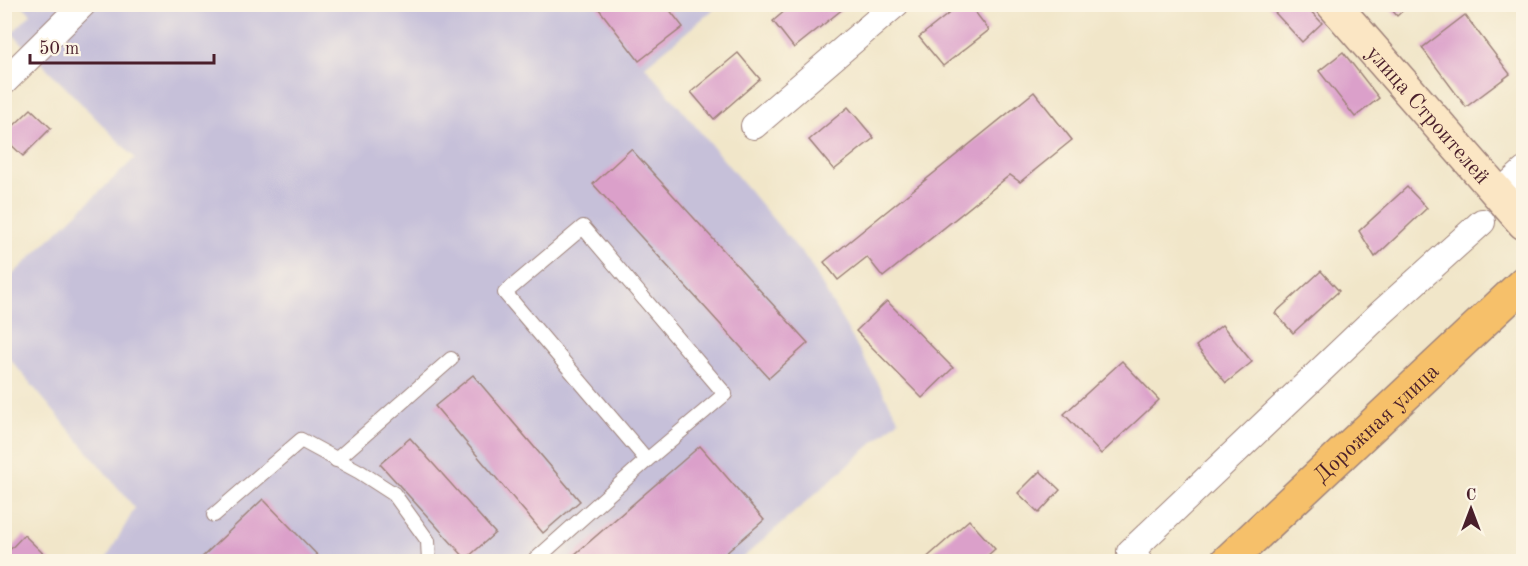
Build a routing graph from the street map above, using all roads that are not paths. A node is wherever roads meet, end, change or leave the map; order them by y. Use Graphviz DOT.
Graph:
graph roads {
  1 [pos="83,4"];
  2 [pos="896,4"];
  3 [pos="1333,4"];
  4 [pos="4,82"];
  5 [pos="754,126"];
  6 [pos="1524,171"];
  7 [pos="1498,194"];
  8 [pos="1482,222"];
  9 [pos="1524,223"];
  10 [pos="1524,283"];
  11 [pos="451,359"];
  12 [pos="336,460"];
  13 [pos="646,460"];
  14 [pos="214,514"];
  15 [pos="429,561"];
  16 [pos="533,561"];
  17 [pos="1139,561"];
  18 [pos="1227,561"];
  1 -- 4 [label="street"];
  2 -- 5 [label="street"];
  3 -- 7 [label="street, улица Строителей"];
  6 -- 7 [label="street"];
  7 -- 9 [label="street, улица Строителей"];
  8 -- 17 [label="street"];
  10 -- 18 [label="main road, Дорожная улица"];
  11 -- 12 [label="lane"];
  12 -- 14 [label="lane"];
  12 -- 15 [label="lane"];
  13 -- 13 [label="lane"];
  13 -- 16 [label="lane"];
}
